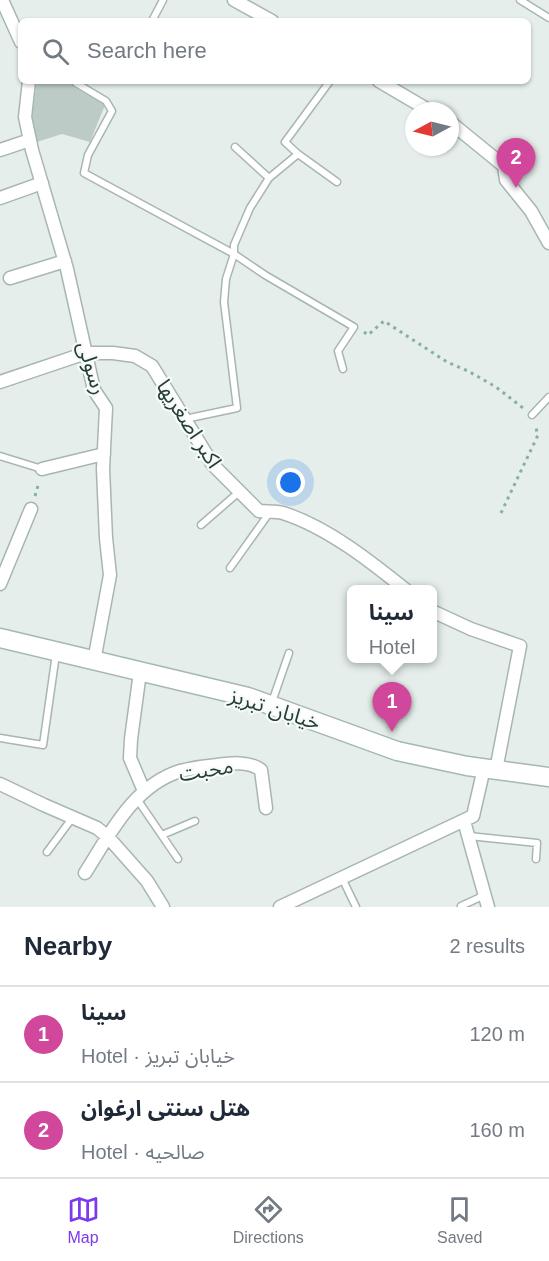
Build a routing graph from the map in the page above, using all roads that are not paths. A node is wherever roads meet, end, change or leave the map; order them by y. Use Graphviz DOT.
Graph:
graph roads {
  1 [pos="163,0"];
  2 [pos="234,0"];
  3 [pos="520,0"];
  4 [pos="3,7"];
  5 [pos="154,18"];
  6 [pos="267,18"];
  7 [pos="549,18"];
  8 [pos="18,36"];
  9 [pos="29,84"];
  10 [pos="78,84"];
  11 [pos="328,84"];
  12 [pos="383,84"];
  13 [pos="414,102"];
  14 [pos="459,129"];
  15 [pos="30,140"];
  16 [pos="235,147"];
  17 [pos="0,150"];
  18 [pos="298,154"];
  19 [pos="270,178"];
  20 [pos="337,182"];
  21 [pos="42,183"];
  22 [pos="0,198"];
  23 [pos="549,243"];
  24 [pos="234,254"];
  25 [pos="65,261"];
  26 [pos="10,278"];
  27 [pos="86,353"];
  28 [pos="343,369"];
  29 [pos="0,382"];
  30 [pos="549,397"];
  31 [pos="532,415"];
  32 [pos="184,419"];
  33 [pos="104,454"];
  34 [pos="0,456"];
  35 [pos="42,469"];
  36 [pos="239,492"];
  37 [pos="31,509"];
  38 [pos="271,512"];
  39 [pos="201,525"];
  40 [pos="230,568"];
  41 [pos="0,584"];
  42 [pos="399,585"];
  43 [pos="437,612"];
  44 [pos="0,638"];
  45 [pos="57,652"];
  46 [pos="289,653"];
  47 [pos="94,661"];
  48 [pos="140,672"];
  49 [pos="271,705"];
  50 [pos="0,738"];
  51 [pos="490,769"];
  52 [pos="549,777"];
  53 [pos="0,784"];
  54 [pos="141,795"];
  55 [pos="266,808"];
  56 [pos="73,818"];
  57 [pos="464,820"];
  58 [pos="195,821"];
  59 [pos="162,835"];
  60 [pos="468,836"];
  61 [pos="108,837"];
  62 [pos="47,852"];
  63 [pos="178,859"];
  64 [pos="536,859"];
  65 [pos="85,873"];
  66 [pos="342,878"];
  67 [pos="487,901"];
  68 [pos="461,906"];
  69 [pos="164,907"];
  70 [pos="281,907"];
  71 [pos="356,907"];
  1 -- 5 [label="lane"];
  2 -- 6 [label="street"];
  3 -- 7 [label="lane"];
  4 -- 8 [label="street"];
  9 -- 15 [label="street, رسولی"];
  10 -- 24 [label="lane"];
  11 -- 18 [label="lane"];
  12 -- 13 [label="street"];
  14 -- 23 [label="street"];
  15 -- 17 [label="street"];
  15 -- 21 [label="street, رسولی"];
  16 -- 19 [label="lane"];
  18 -- 19 [label="lane"];
  18 -- 20 [label="lane"];
  19 -- 24 [label="lane"];
  21 -- 22 [label="street"];
  21 -- 25 [label="street, رسولی"];
  24 -- 28 [label="lane"];
  24 -- 32 [label="lane"];
  25 -- 26 [label="street"];
  25 -- 27 [label="street, رسولی"];
  27 -- 29 [label="street, اکبر اصغریها"];
  27 -- 32 [label="street, اکبر اصغریها"];
  27 -- 33 [label="street, رسولی"];
  30 -- 31 [label="lane"];
  32 -- 36 [label="street, اکبر اصغریها"];
  33 -- 35 [label="street"];
  33 -- 47 [label="street, رسولی"];
  34 -- 35 [label="lane"];
  36 -- 38 [label="street, اکبر اصغریها"];
  36 -- 39 [label="lane"];
  37 -- 41 [label="street"];
  38 -- 40 [label="lane"];
  38 -- 42 [label="street, اکبر اصغریها"];
  43 -- 51 [label="street"];
  44 -- 45 [label="street, خیابان تبریز"];
  45 -- 47 [label="street, خیابان تبریز"];
  45 -- 50 [label="lane"];
  46 -- 49 [label="lane"];
  47 -- 48 [label="street, خیابان تبریز"];
  48 -- 49 [label="street, خیابان تبریز"];
  48 -- 54 [label="street"];
  49 -- 51 [label="street, خیابان تبریز"];
  51 -- 52 [label="street, خیابان تبریز"];
  51 -- 57 [label="street"];
  53 -- 56 [label="street"];
  54 -- 55 [label="street, محبت"];
  54 -- 59 [label="lane"];
  54 -- 61 [label="street, محبت"];
  56 -- 61 [label="street"];
  56 -- 62 [label="lane"];
  57 -- 60 [label="street"];
  57 -- 66 [label="street"];
  58 -- 59 [label="lane"];
  59 -- 63 [label="lane"];
  60 -- 64 [label="lane"];
  60 -- 67 [label="street"];
  61 -- 65 [label="street, محبت"];
  61 -- 69 [label="street"];
  66 -- 70 [label="street"];
  66 -- 71 [label="lane"];
  67 -- 68 [label="lane"];
}
